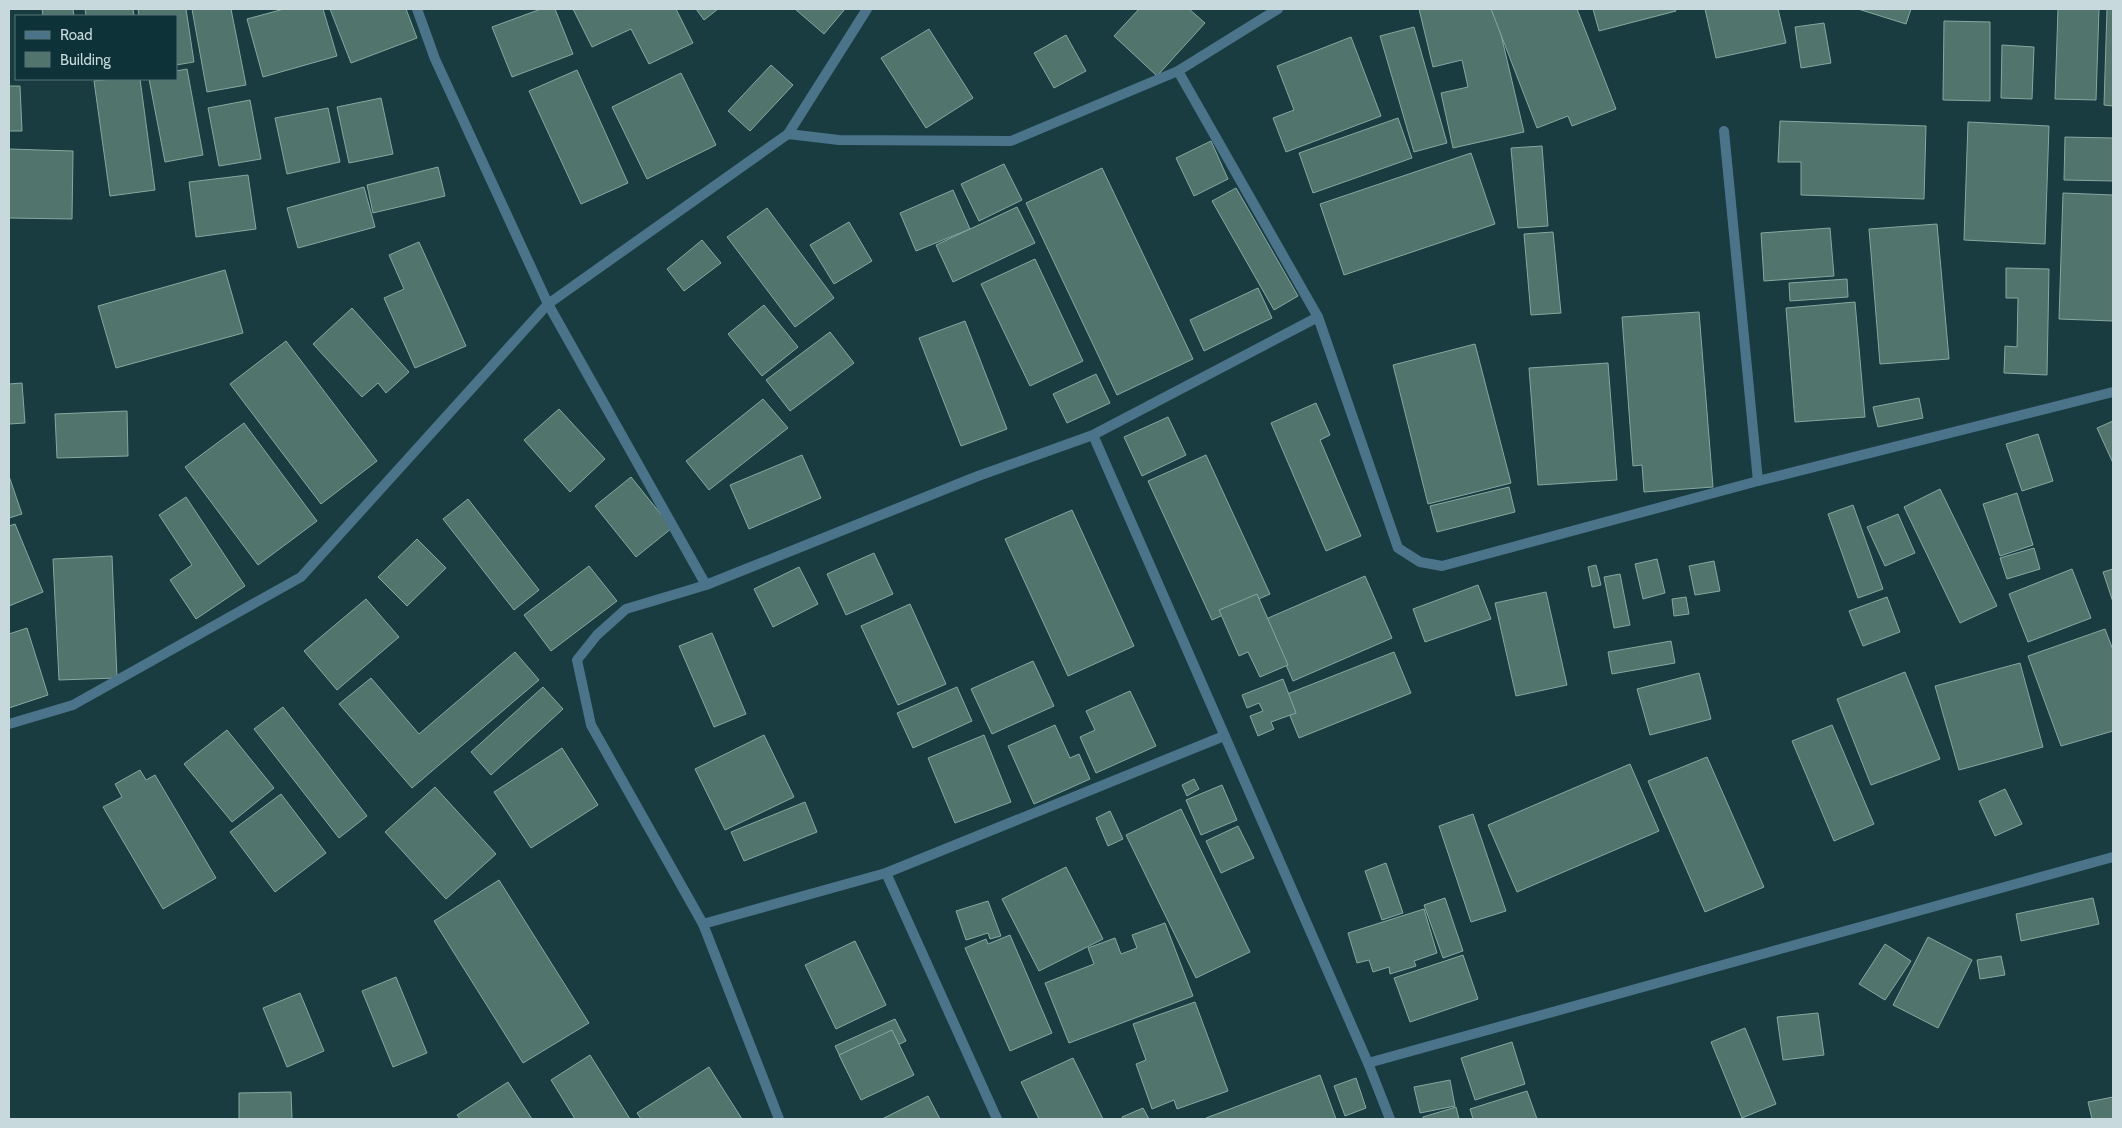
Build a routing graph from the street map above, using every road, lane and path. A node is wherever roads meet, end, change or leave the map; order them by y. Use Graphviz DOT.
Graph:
graph roads {
  1 [pos="418,9"];
  2 [pos="867,9"];
  3 [pos="1278,9"];
  4 [pos="1178,71"];
  5 [pos="1724,131"];
  6 [pos="788,134"];
  7 [pos="548,304"];
  8 [pos="1318,317"];
  9 [pos="2113,392"];
  10 [pos="1093,435"];
  11 [pos="1758,481"];
  12 [pos="706,585"];
  13 [pos="9,724"];
  14 [pos="1224,736"];
  15 [pos="2113,856"];
  16 [pos="886,873"];
  17 [pos="703,924"];
  18 [pos="1368,1063"];
  19 [pos="780,1119"];
  20 [pos="997,1119"];
  21 [pos="1390,1119"];
  1 -- 7 [label="street"];
  2 -- 6 [label="street"];
  3 -- 4 [label="street"];
  4 -- 6 [label="street"];
  4 -- 8 [label="street"];
  5 -- 11 [label="street"];
  6 -- 7 [label="street"];
  7 -- 12 [label="street"];
  7 -- 13 [label="street"];
  8 -- 10 [label="street"];
  8 -- 11 [label="street"];
  9 -- 11 [label="street"];
  10 -- 12 [label="street"];
  10 -- 14 [label="street"];
  12 -- 17 [label="street"];
  14 -- 16 [label="street"];
  14 -- 18 [label="street"];
  15 -- 18 [label="street"];
  16 -- 17 [label="street"];
  16 -- 20 [label="street"];
  17 -- 19 [label="street"];
  18 -- 21 [label="street"];
}
